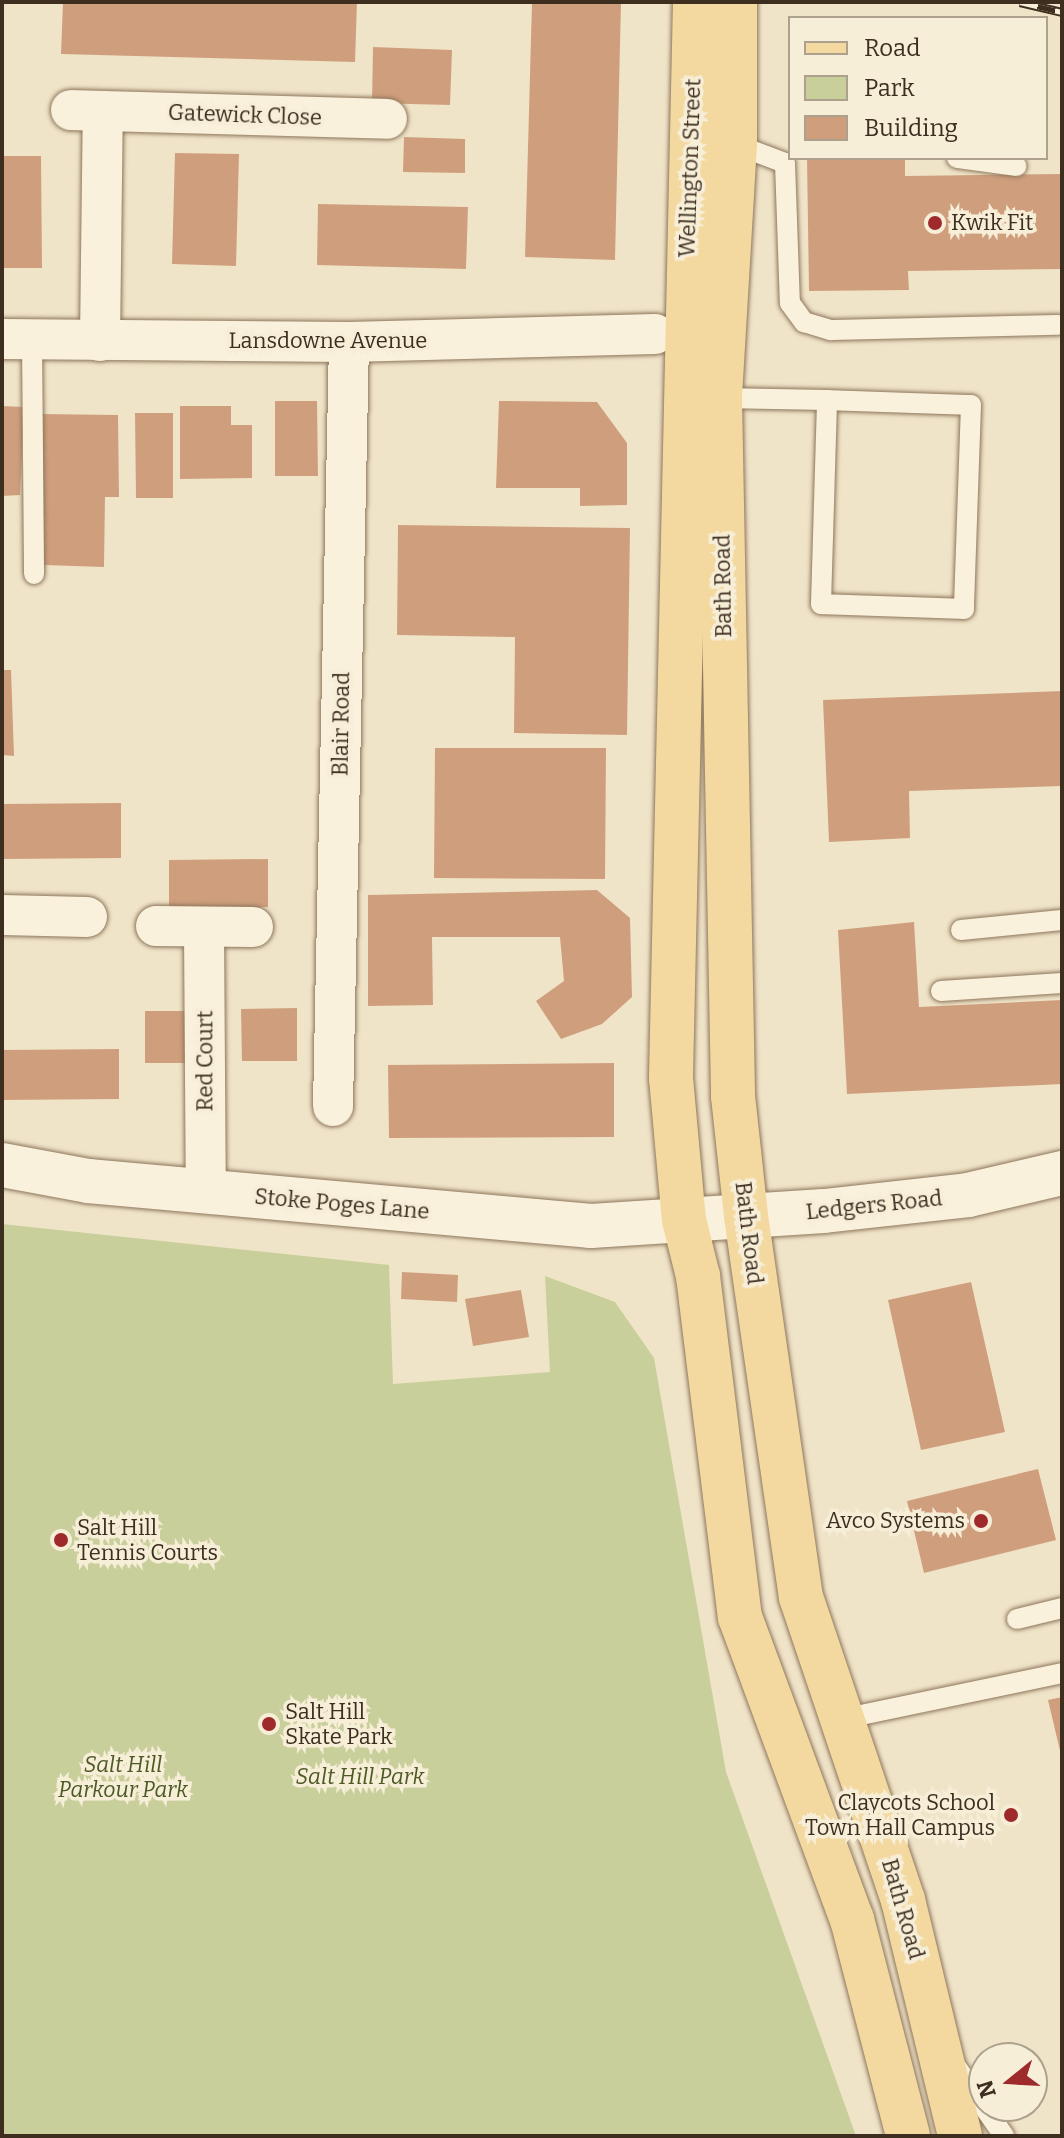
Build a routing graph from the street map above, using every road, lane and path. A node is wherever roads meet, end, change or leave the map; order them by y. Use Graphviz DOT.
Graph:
graph roads {
  1 [pos="715,6"];
  2 [pos="387,119"];
  3 [pos="735,144"];
  4 [pos="784,151"];
  5 [pos="972,160"];
  6 [pos="1016,166"];
  7 [pos="724,303"];
  8 [pos="1058,325"];
  9 [pos="670,334"];
  10 [pos="17,340"];
  11 [pos="100,341"];
  12 [pos="349,342"];
  13 [pos="720,398"];
  14 [pos="827,400"];
  15 [pos="34,574"];
  16 [pos="87,917"];
  17 [pos="1062,920"];
  18 [pos="156,926"];
  19 [pos="253,927"];
  20 [pos="20,928"];
  21 [pos="204,930"];
  22 [pos="961,930"];
  23 [pos="1062,983"];
  24 [pos="941,991"];
  25 [pos="333,1106"];
  26 [pos="2,1165"];
  27 [pos="1062,1173"];
  28 [pos="206,1192"];
  29 [pos="746,1216"];
  30 [pos="684,1220"];
  31 [pos="1062,1608"];
  32 [pos="1017,1619"];
  33 [pos="1062,1673"];
  34 [pos="842,1719"];
  35 [pos="937,2038"];
  36 [pos="908,2136"];
  37 [pos="960,2136"];
  38 [pos="1004,2136"];
  1 -- 3 [label="main road, Wellington Street"];
  1 -- 9 [label="main road, Wellington Street"];
  2 -- 11 [label="street, Gatewick Close"];
  3 -- 4 [label="lane"];
  3 -- 7 [label="main road, Wellington Street"];
  4 -- 8 [label="lane"];
  5 -- 6 [label="lane"];
  7 -- 13 [label="main road, Bath Road"];
  9 -- 12 [label="street, Lansdowne Avenue"];
  9 -- 30 [label="main road, Bath Road"];
  10 -- 11 [label="street, Lansdowne Avenue"];
  10 -- 15 [label="lane"];
  11 -- 12 [label="street, Lansdowne Avenue"];
  12 -- 25 [label="street, Blair Road"];
  13 -- 14 [label="lane"];
  13 -- 29 [label="main road, Bath Road"];
  14 -- 14 [label="lane"];
  16 -- 20 [label="street"];
  17 -- 22 [label="lane"];
  18 -- 21 [label="street"];
  19 -- 21 [label="street"];
  21 -- 28 [label="street, Red Court"];
  23 -- 24 [label="lane"];
  26 -- 28 [label="street, Stoke Poges Lane"];
  27 -- 29 [label="street, Ledgers Road"];
  28 -- 30 [label="street, Stoke Poges Lane"];
  29 -- 30 [label="street, Ledgers Road"];
  29 -- 34 [label="main road, Bath Road"];
  30 -- 36 [label="main road, Bath Road"];
  31 -- 32 [label="lane"];
  33 -- 34 [label="lane"];
  34 -- 35 [label="main road, Bath Road"];
  35 -- 37 [label="main road, Bath Road"];
  35 -- 38 [label="lane"];
}
